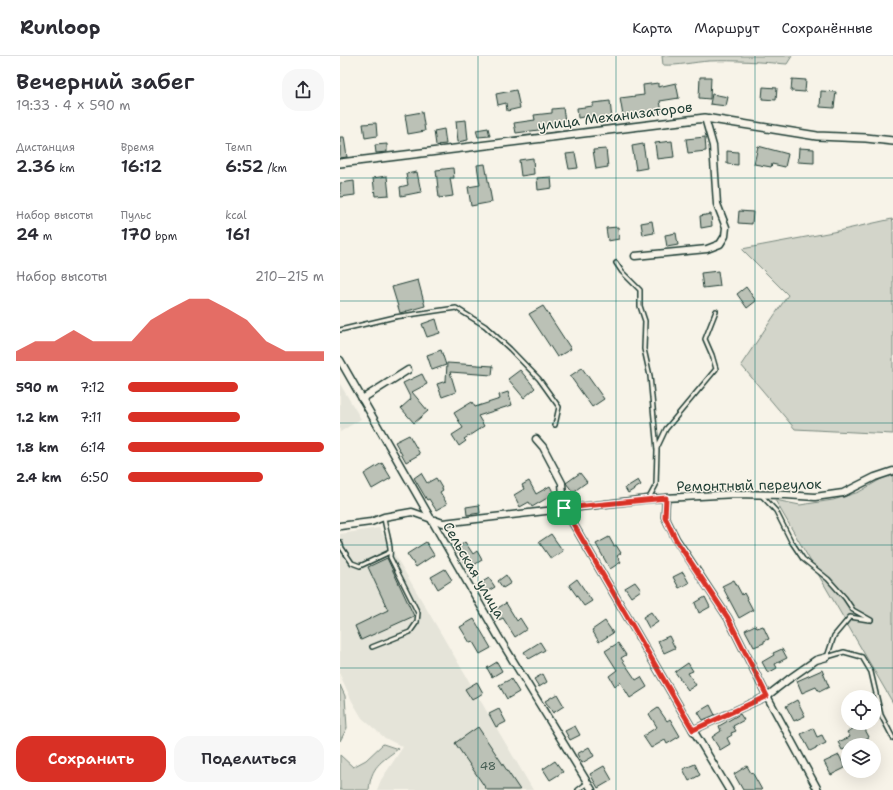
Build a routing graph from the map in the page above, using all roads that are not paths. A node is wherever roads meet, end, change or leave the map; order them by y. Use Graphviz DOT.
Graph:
graph roads {
  1 [pos="705,118"];
  2 [pos="893,140"];
  3 [pos="340,164"];
  4 [pos="635,256"];
  5 [pos="616,263"];
  6 [pos="716,311"];
  7 [pos="340,330"];
  8 [pos="340,362"];
  9 [pos="408,370"];
  10 [pos="362,399"];
  11 [pos="554,424"];
  12 [pos="536,439"];
  13 [pos="657,450"];
  14 [pos="893,471"];
  15 [pos="761,495"];
  16 [pos="666,498"];
  17 [pos="648,499"];
  18 [pos="564,508"];
  19 [pos="384,517"];
  20 [pos="431,519"];
  21 [pos="340,526"];
  22 [pos="340,542"];
  23 [pos="391,552"];
  24 [pos="372,647"];
  25 [pos="827,657"];
  26 [pos="767,696"];
  27 [pos="693,730"];
  28 [pos="893,738"];
  29 [pos="587,783"];
  30 [pos="578,790"];
  31 [pos="592,790"];
  32 [pos="729,790"];
  33 [pos="818,790"];
  1 -- 2 [label="street, улица Механизаторов"];
  1 -- 3 [label="street, улица Механизаторов"];
  1 -- 4 [label="street"];
  5 -- 13 [label="lane"];
  6 -- 13 [label="lane"];
  7 -- 11 [label="lane"];
  8 -- 10 [label="street, Сельская улица"];
  9 -- 10 [label="street"];
  10 -- 20 [label="street, Сельская улица"];
  12 -- 18 [label="street"];
  13 -- 17 [label="lane"];
  14 -- 15 [label="street, Ремонтный переулок"];
  15 -- 16 [label="street, Ремонтный переулок"];
  15 -- 25 [label="lane"];
  16 -- 17 [label="street, Ремонтный переулок"];
  16 -- 26 [label="street"];
  17 -- 18 [label="street, Ремонтный переулок"];
  18 -- 20 [label="street, Ремонтный переулок"];
  18 -- 27 [label="street"];
  19 -- 20 [label="street, Ремонтный переулок"];
  19 -- 21 [label="street, Ремонтный переулок"];
  19 -- 23 [label="lane"];
  20 -- 29 [label="street, Сельская улица"];
  22 -- 23 [label="lane"];
  23 -- 24 [label="lane"];
  25 -- 26 [label="street"];
  25 -- 28 [label="lane"];
  26 -- 27 [label="street"];
  26 -- 33 [label="street"];
  27 -- 32 [label="street"];
  29 -- 30 [label="lane"];
  29 -- 31 [label="street, Сельская улица"];
}
